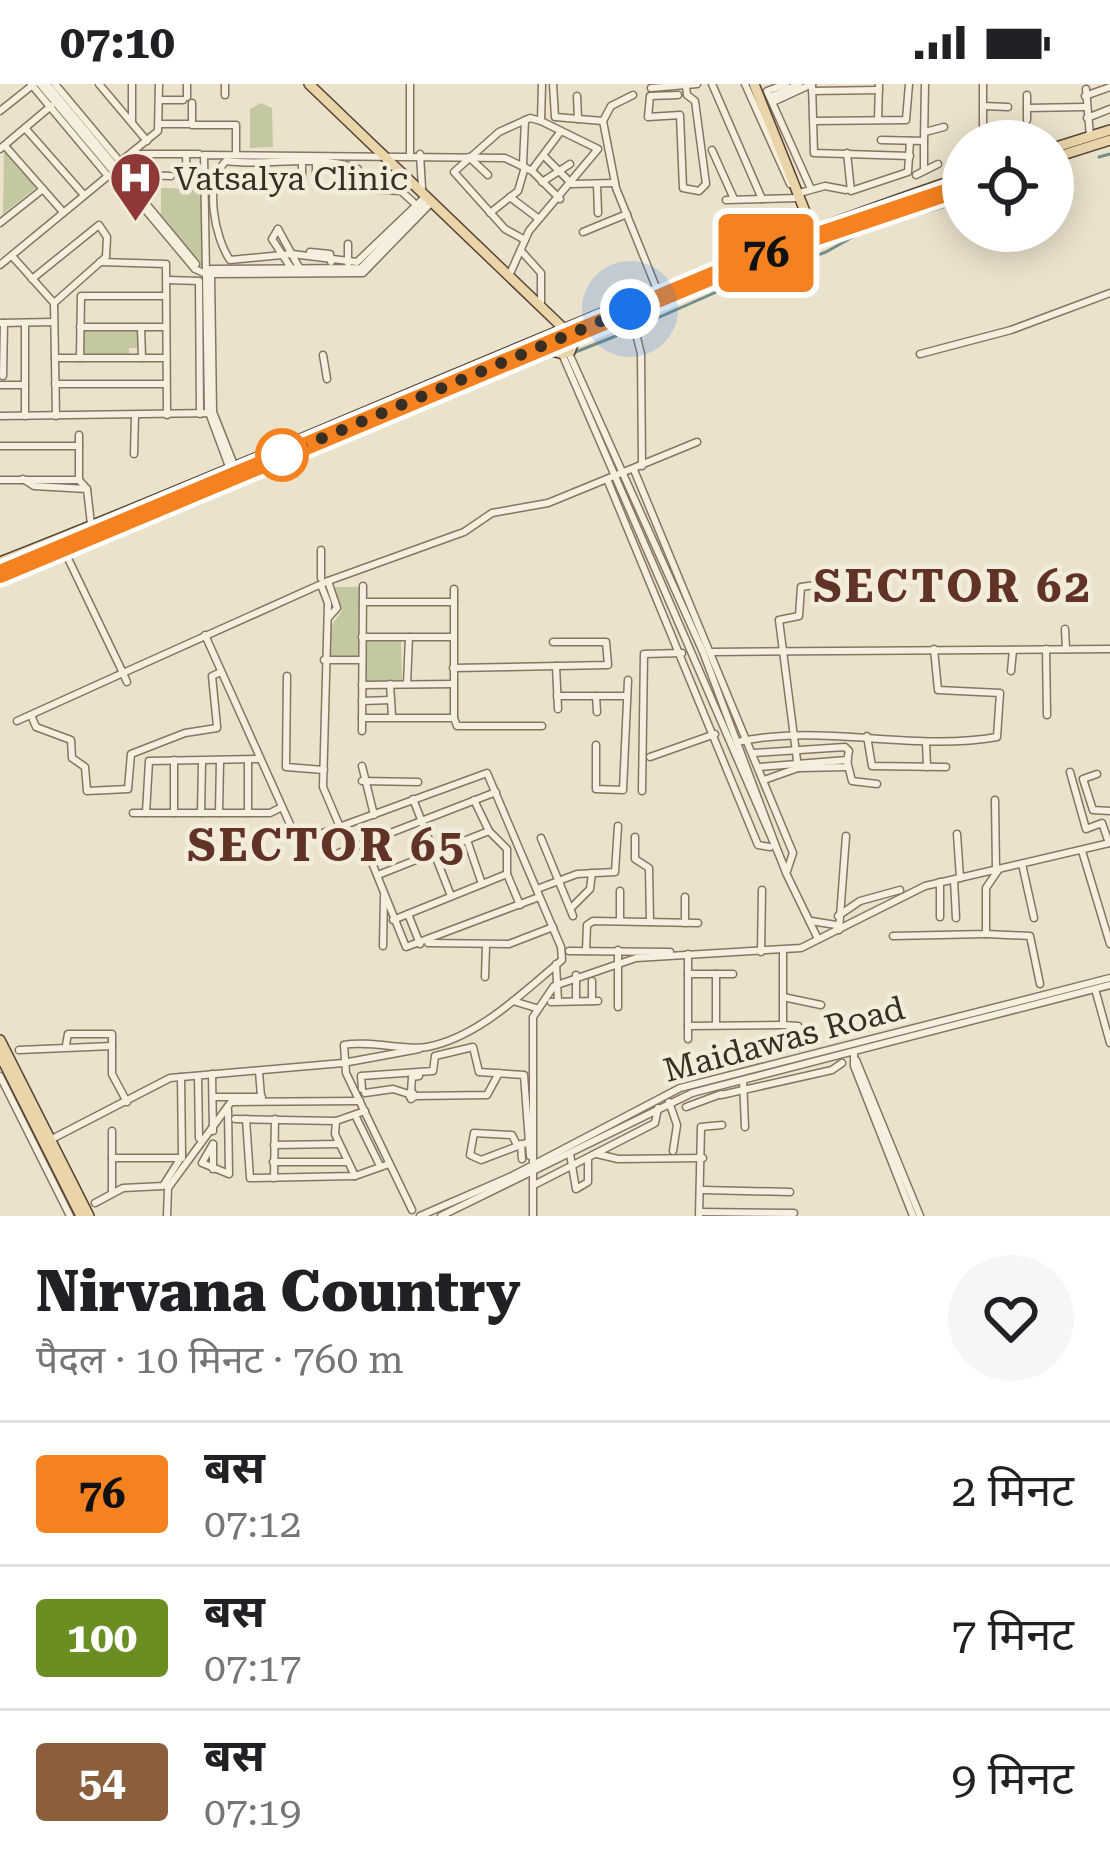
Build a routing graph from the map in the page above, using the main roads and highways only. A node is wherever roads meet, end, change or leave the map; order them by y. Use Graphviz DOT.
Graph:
graph roads {
  1 [pos="312,84"];
  2 [pos="764,93"];
  3 [pos="1110,130"];
  4 [pos="1110,140"];
  5 [pos="1074,141"];
  6 [pos="1074,151"];
  7 [pos="942,184"];
  8 [pos="942,193"];
  9 [pos="815,230"];
  10 [pos="764,249"];
  11 [pos="511,274"];
  12 [pos="642,298"];
  13 [pos="578,331"];
  14 [pos="560,332"];
  15 [pos="536,347"];
  16 [pos="522,348"];
  17 [pos="232,469"];
  18 [pos="0,562"];
  19 [pos="0,574"];
  20 [pos="0,1040"];
  21 [pos="0,1055"];
  22 [pos="4,1072"];
  23 [pos="48,1141"];
  24 [pos="85,1216"];
  1 -- 11 [label="main road"];
  2 -- 9 [label="main road"];
  3 -- 5 [label="main road"];
  4 -- 6 [label="main road"];
  7 -- 9 [label="main road"];
  8 -- 9 [label="main road"];
  9 -- 10 [label="main road"];
  10 -- 12 [label="main road"];
  10 -- 12 [label="main road"];
  11 -- 14 [label="main road"];
  11 -- 14 [label="main road"];
  12 -- 13 [label="main road"];
  12 -- 14 [label="main road"];
  13 -- 14 [label="main road"];
  13 -- 15 [label="main road"];
  14 -- 15 [label="main road"];
  14 -- 16 [label="main road"];
  15 -- 16 [label="main road"];
  16 -- 17 [label="main road"];
  17 -- 18 [label="main road"];
  17 -- 19 [label="main road"];
  20 -- 23 [label="main road"];
  21 -- 22 [label="main road"];
  22 -- 23 [label="main road"];
  23 -- 24 [label="main road"];
}
